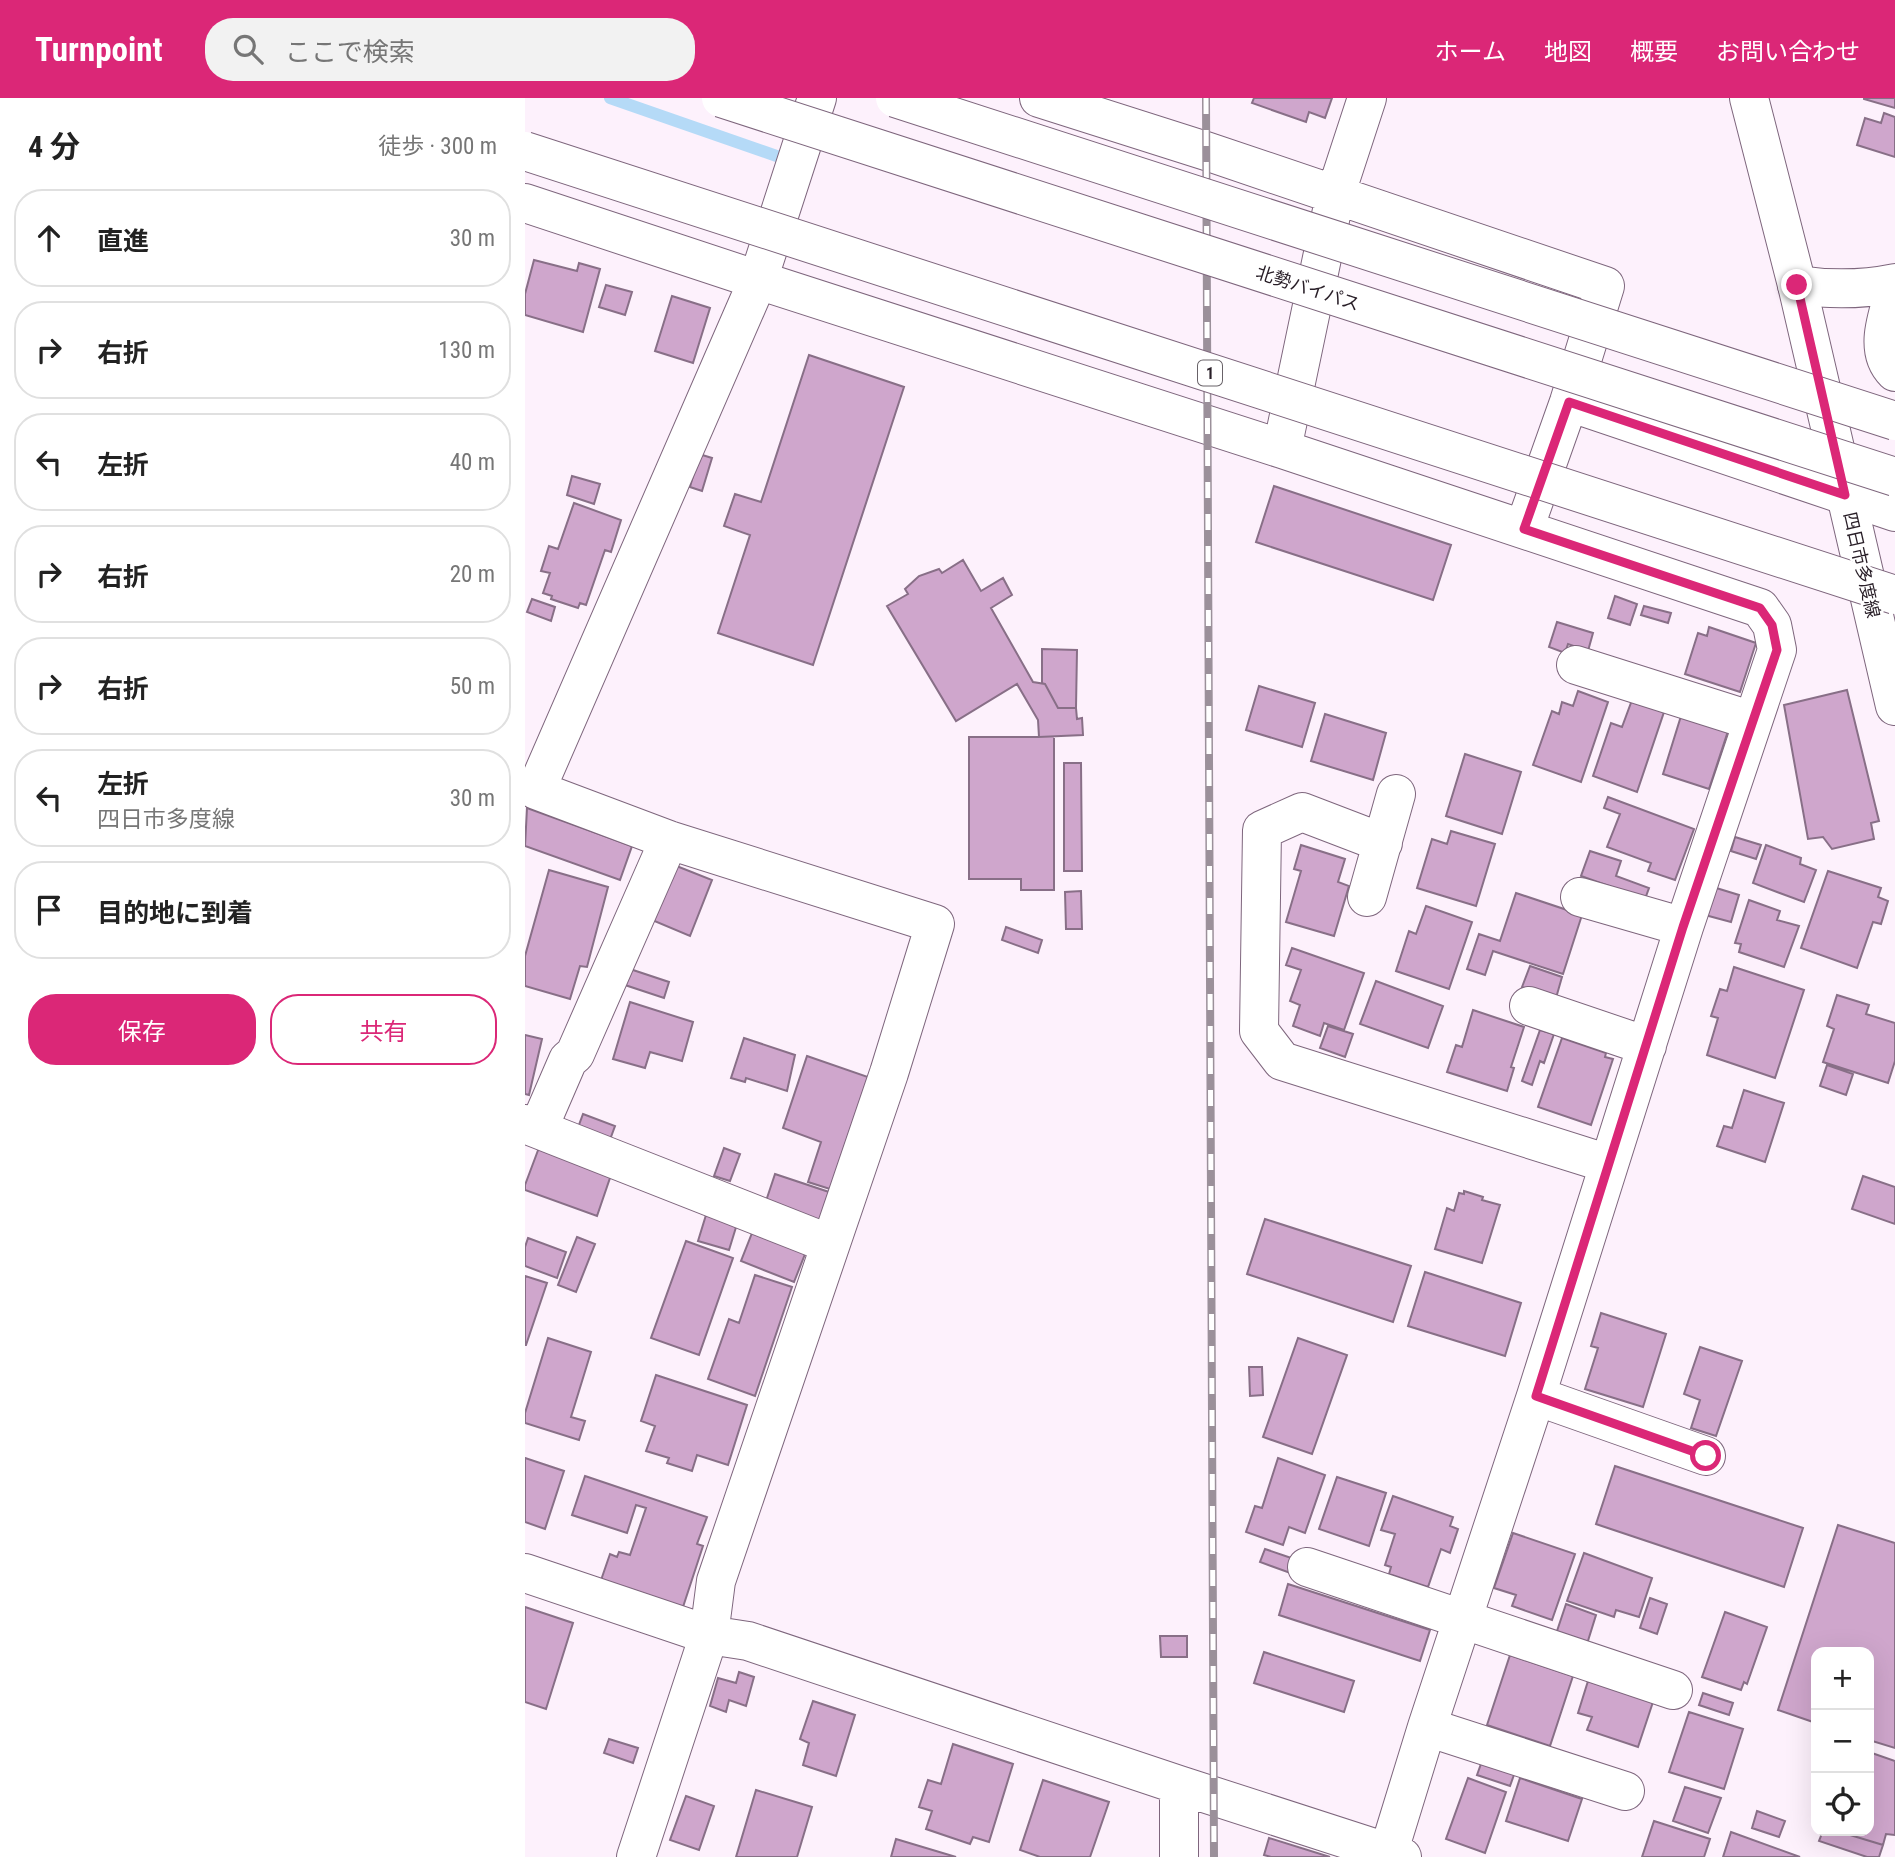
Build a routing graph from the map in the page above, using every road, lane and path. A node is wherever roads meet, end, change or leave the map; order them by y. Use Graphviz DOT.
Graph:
graph roads {
  1 [pos="721,98"];
  2 [pos="817,98"];
  3 [pos="895,98"];
  4 [pos="1039,98"];
  5 [pos="1367,98"];
  6 [pos="1749,98"];
  7 [pos="525,151"];
  8 [pos="1335,196"];
  9 [pos="525,203"];
  10 [pos="758,280"];
  11 [pos="1895,283"];
  12 [pos="1797,285"];
  13 [pos="1895,289"];
  14 [pos="1895,372"];
  15 [pos="1569,402"];
  16 [pos="1895,421"];
  17 [pos="1282,449"];
  18 [pos="1895,477"];
  19 [pos="1845,495"];
  20 [pos="1895,512"];
  21 [pos="1524,529"];
  22 [pos="1895,595"];
  23 [pos="1576,665"];
  24 [pos="1895,706"];
  25 [pos="1753,721"];
  26 [pos="531,788"];
  27 [pos="1396,794"];
  28 [pos="669,840"];
  29 [pos="1383,843"];
  30 [pos="1367,897"];
  31 [pos="1580,897"];
  32 [pos="1683,927"];
  33 [pos="1529,1006"];
  34 [pos="1647,1046"];
  35 [pos="532,1125"];
  36 [pos="1609,1164"];
  37 [pos="830,1244"];
  38 [pos="1536,1396"];
  39 [pos="1706,1456"];
  40 [pos="1307,1567"];
  41 [pos="525,1573"];
  42 [pos="1464,1619"];
  43 [pos="709,1635"];
  44 [pos="1673,1690"];
  45 [pos="1427,1727"];
  46 [pos="1179,1785"];
  47 [pos="1625,1791"];
  48 [pos="1393,1855"];
  49 [pos="636,1857"];
  50 [pos="1179,1857"];
  1 -- 18 [label="main road, 北勢バイパス, bridge"];
  2 -- 10 [label="main road"];
  3 -- 16 [label="main road, bridge"];
  4 -- 8 [label="main road"];
  5 -- 8 [label="main road"];
  6 -- 12 [label="main road, 四日市多度線"];
  7 -- 22 [label="main road, 1, bridge"];
  8 -- 15 [label="main road"];
  8 -- 17 [label="main road"];
  9 -- 10 [label="main road"];
  10 -- 17 [label="main road"];
  10 -- 26 [label="main road"];
  11 -- 12 [label="main road"];
  12 -- 19 [label="main road, 四日市多度線"];
  13 -- 14 [label="main road"];
  15 -- 19 [label="main road"];
  15 -- 21 [label="main road"];
  17 -- 21 [label="main road"];
  19 -- 20 [label="main road"];
  19 -- 24 [label="main road, 四日市多度線"];
  21 -- 25 [label="main road"];
  23 -- 25 [label="main road"];
  25 -- 32 [label="main road"];
  26 -- 28 [label="main road"];
  27 -- 29 [label="main road"];
  28 -- 35 [label="main road"];
  28 -- 37 [label="main road"];
  29 -- 30 [label="main road"];
  29 -- 36 [label="main road"];
  31 -- 32 [label="main road"];
  32 -- 34 [label="main road"];
  33 -- 34 [label="main road"];
  34 -- 36 [label="main road"];
  35 -- 37 [label="main road"];
  36 -- 38 [label="main road"];
  37 -- 43 [label="main road"];
  38 -- 39 [label="main road"];
  38 -- 42 [label="main road"];
  40 -- 42 [label="main road"];
  41 -- 43 [label="main road"];
  42 -- 44 [label="main road"];
  42 -- 45 [label="main road"];
  43 -- 46 [label="main road"];
  43 -- 49 [label="main road"];
  45 -- 47 [label="main road"];
  45 -- 48 [label="main road"];
  46 -- 48 [label="main road"];
  46 -- 50 [label="main road"];
}
